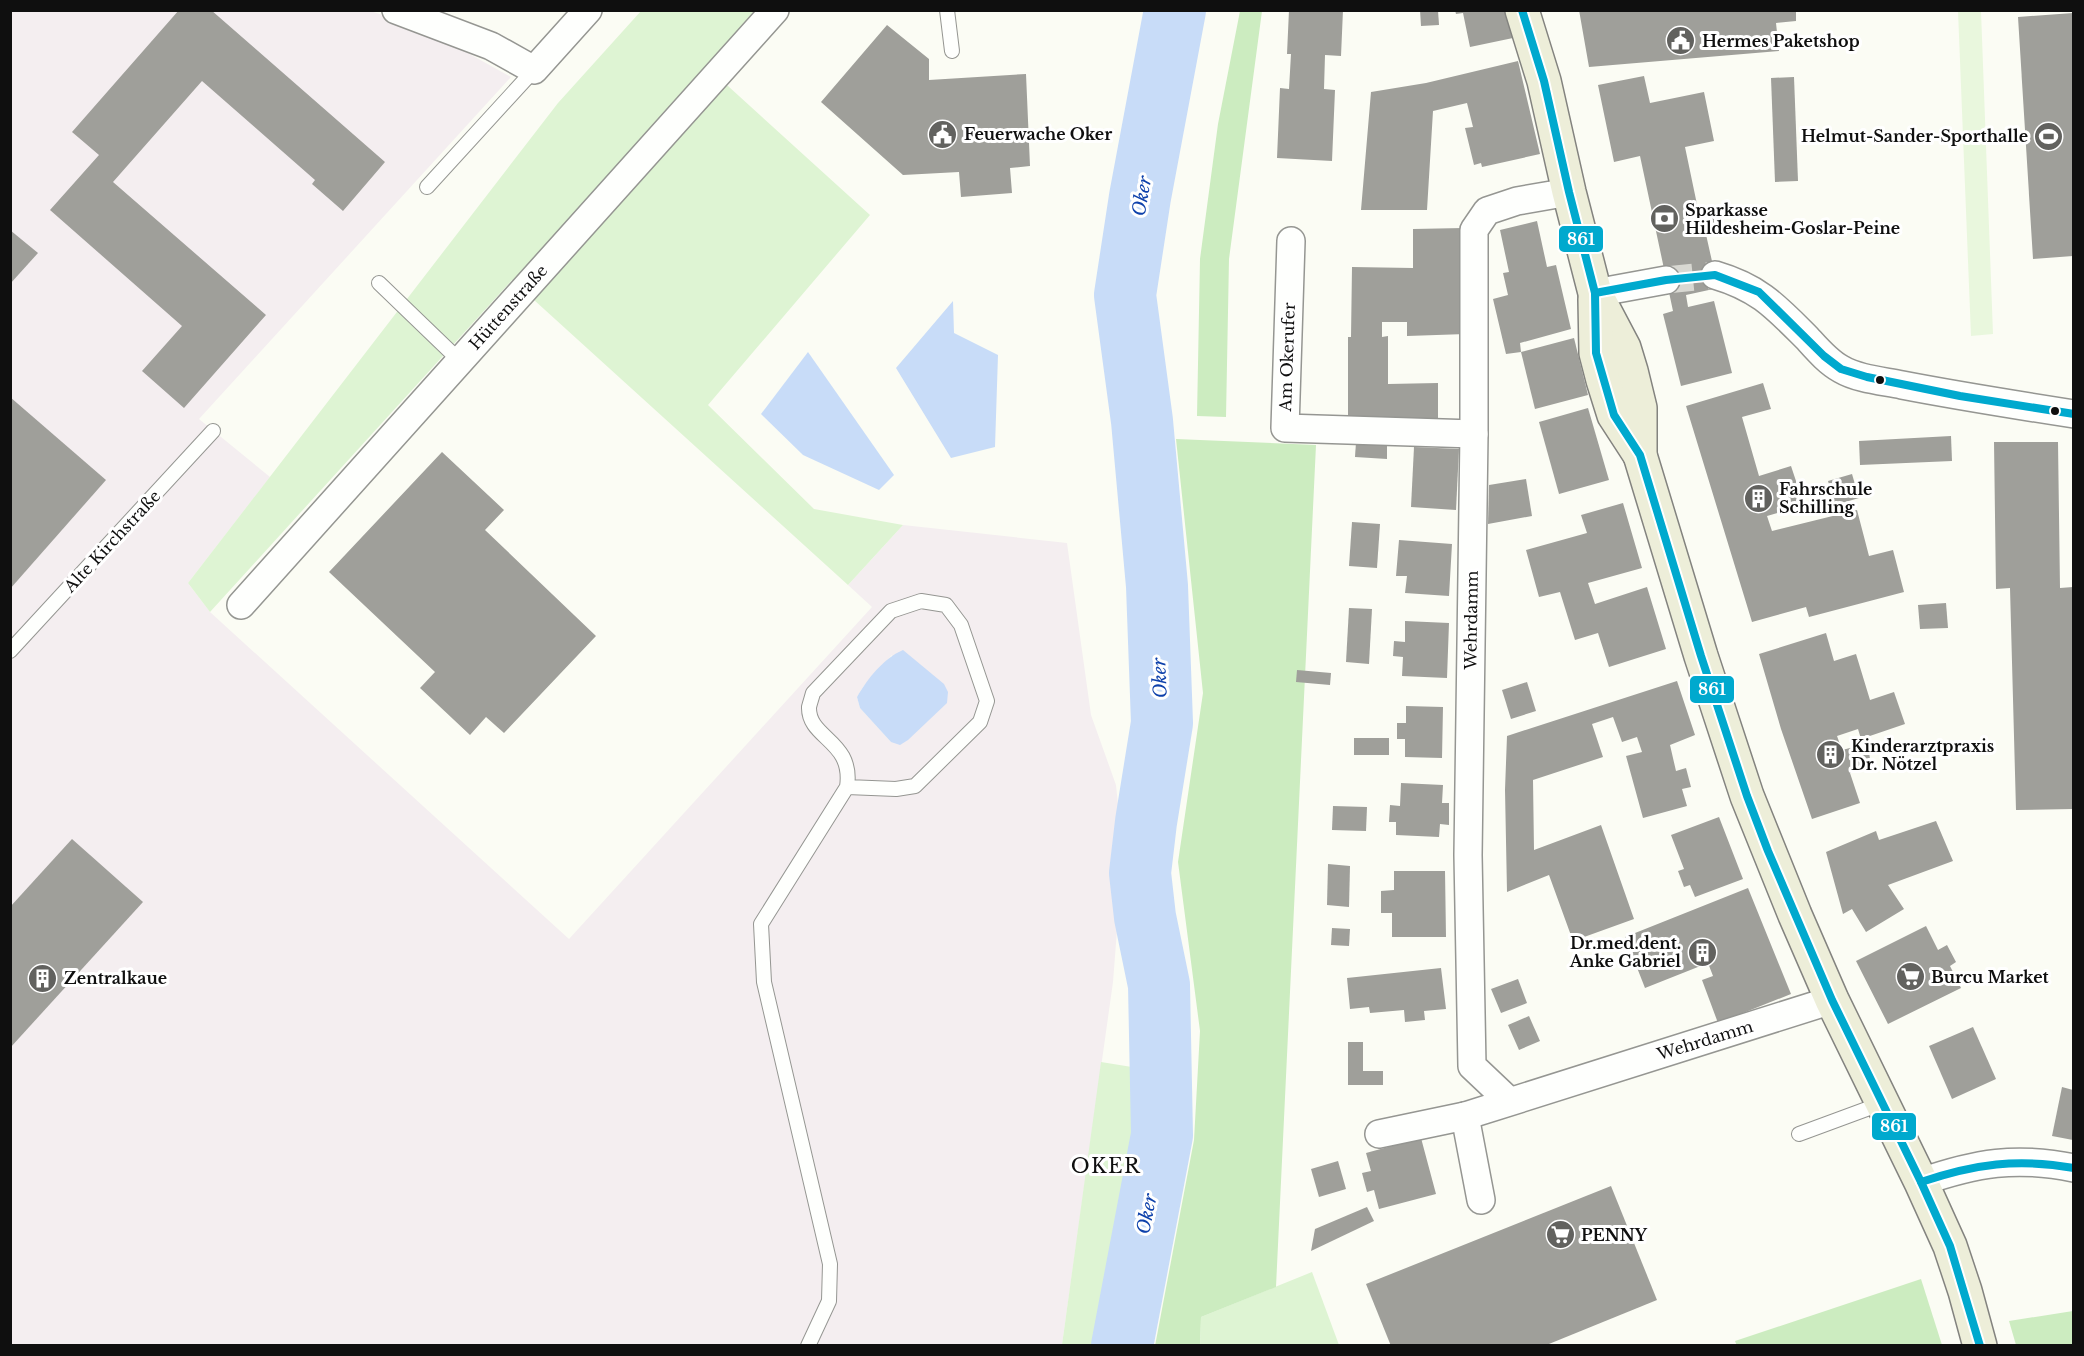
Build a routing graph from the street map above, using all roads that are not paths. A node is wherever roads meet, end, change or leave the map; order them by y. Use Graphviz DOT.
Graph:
graph roads {
  1 [pos="396,10"];
  2 [pos="588,10"];
  3 [pos="775,10"];
  4 [pos="947,10"];
  5 [pos="1522,10"];
  6 [pos="952,51"];
  7 [pos="534,70"];
  8 [pos="427,187"];
  9 [pos="1569,192"];
  10 [pos="1291,241"];
  11 [pos="1714,274"];
  12 [pos="1666,280"];
  13 [pos="379,283"];
  14 [pos="1595,293"];
  15 [pos="460,361"];
  16 [pos="2073,414"];
  17 [pos="213,431"];
  18 [pos="1474,434"];
  19 [pos="241,604"];
  20 [pos="10,651"];
  21 [pos="847,787"];
  22 [pos="1832,1000"];
  23 [pos="1509,1101"];
  24 [pos="1884,1103"];
  25 [pos="1466,1116"];
  26 [pos="1379,1134"];
  27 [pos="1799,1134"];
  28 [pos="2073,1168"];
  29 [pos="1921,1182"];
  30 [pos="1481,1200"];
  31 [pos="808,1346"];
  32 [pos="1980,1346"];
  1 -- 7 [label="street"];
  2 -- 7 [label="street"];
  3 -- 15 [label="street, Hüttenstraße"];
  4 -- 6 [label="lane"];
  5 -- 9 [label="main road"];
  7 -- 8 [label="lane"];
  9 -- 14 [label="main road"];
  9 -- 18 [label="street, Wehrdamm"];
  10 -- 18 [label="street, Am Okerufer"];
  11 -- 16 [label="street"];
  12 -- 14 [label="street"];
  13 -- 15 [label="lane"];
  14 -- 22 [label="main road"];
  15 -- 19 [label="street, Hüttenstraße"];
  17 -- 20 [label="lane, Alte Kirchstraße"];
  18 -- 23 [label="street, Wehrdamm"];
  21 -- 21 [label="lane"];
  21 -- 31 [label="lane"];
  22 -- 23 [label="street, Wehrdamm"];
  22 -- 24 [label="main road"];
  23 -- 25 [label="street, Wehrdamm"];
  24 -- 27 [label="lane"];
  24 -- 29 [label="main road"];
  25 -- 26 [label="street, Wehrdamm"];
  25 -- 30 [label="street"];
  28 -- 29 [label="street"];
  29 -- 32 [label="main road"];
}
